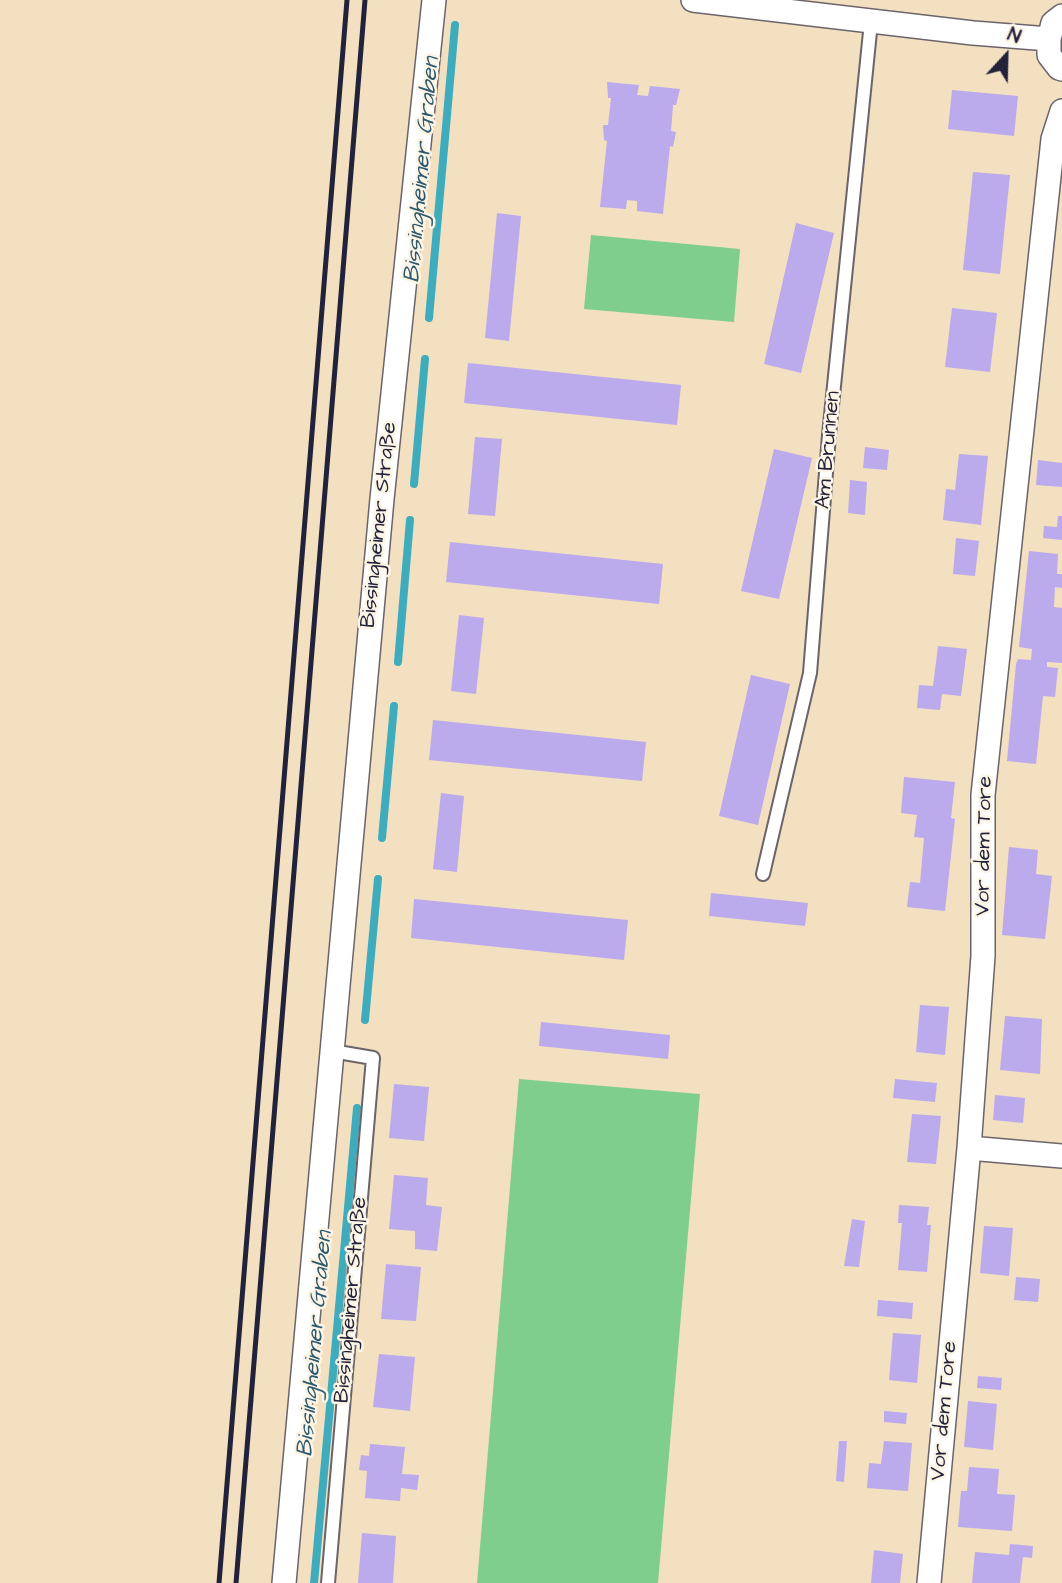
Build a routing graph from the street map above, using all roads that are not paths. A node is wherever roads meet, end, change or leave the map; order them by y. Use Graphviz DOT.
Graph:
graph roads {
  1 [pos="433,0"];
  2 [pos="693,0"];
  3 [pos="1062,16"];
  4 [pos="871,22"];
  5 [pos="1049,39"];
  6 [pos="1062,69"];
  7 [pos="1062,111"];
  8 [pos="763,874"];
  9 [pos="332,1051"];
  10 [pos="969,1148"];
  11 [pos="1062,1156"];
  12 [pos="284,1583"];
  13 [pos="328,1583"];
  14 [pos="929,1583"];
  1 -- 9 [label="street, Bissingheimer Straße"];
  2 -- 4 [label="street"];
  3 -- 5 [label="street"];
  4 -- 5 [label="street"];
  4 -- 8 [label="lane, Am Brunnen"];
  5 -- 6 [label="street"];
  7 -- 10 [label="street, Vor dem Tore"];
  9 -- 12 [label="street, Bissingheimer Straße"];
  9 -- 13 [label="lane, Bissingheimer Straße"];
  10 -- 11 [label="street"];
  10 -- 14 [label="street, Vor dem Tore"];
}
